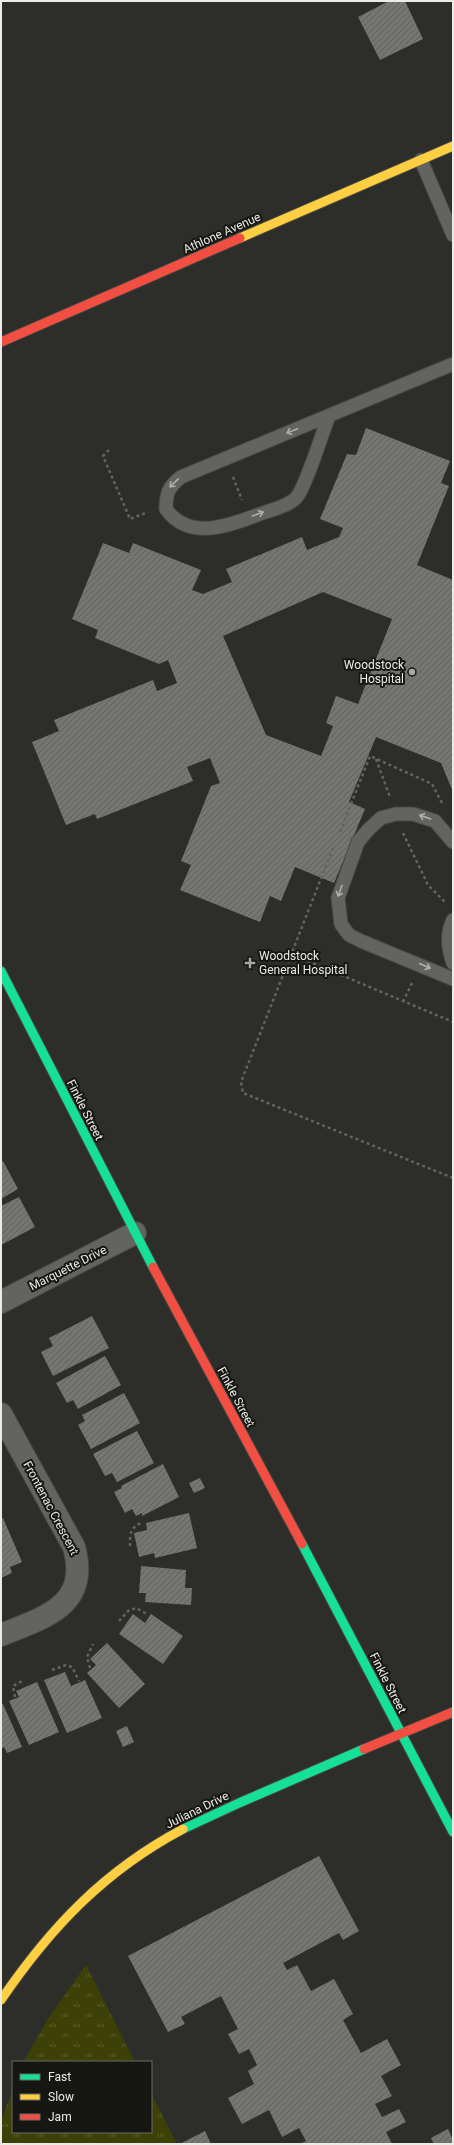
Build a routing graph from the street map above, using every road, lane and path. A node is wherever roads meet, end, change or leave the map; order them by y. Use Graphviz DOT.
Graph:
graph roads {
  1 [pos="453,146"];
  2 [pos="421,160"];
  3 [pos="453,235"];
  4 [pos="1,342"];
  5 [pos="453,364"];
  6 [pos="329,416"];
  7 [pos="109,450"];
  8 [pos="226,458"];
  9 [pos="150,511"];
  10 [pos="249,518"];
  11 [pos="376,759"];
  12 [pos="443,804"];
  13 [pos="396,814"];
  14 [pos="338,837"];
  15 [pos="453,842"];
  16 [pos="335,844"];
  17 [pos="443,909"];
  18 [pos="453,920"];
  19 [pos="291,954"];
  20 [pos="453,963"];
  21 [pos="421,964"];
  22 [pos="1,972"];
  23 [pos="453,979"];
  24 [pos="403,1002"];
  25 [pos="453,1022"];
  26 [pos="453,1178"];
  27 [pos="135,1233"];
  28 [pos="1,1302"];
  29 [pos="1,1414"];
  30 [pos="143,1522"];
  31 [pos="130,1546"];
  32 [pos="147,1614"];
  33 [pos="119,1621"];
  34 [pos="1,1635"];
  35 [pos="93,1644"];
  36 [pos="90,1668"];
  37 [pos="52,1670"];
  38 [pos="24,1680"];
  39 [pos="79,1680"];
  40 [pos="16,1696"];
  41 [pos="453,1712"];
  42 [pos="400,1734"];
  43 [pos="453,1832"];
  44 [pos="1,2000"];
  1 -- 2 [label="street, Athlone Avenue"];
  2 -- 3 [label="lane"];
  2 -- 4 [label="street, Athlone Avenue"];
  5 -- 6 [label="lane"];
  6 -- 8 [label="lane, one-way"];
  10 -- 6 [label="lane, one-way"];
  7 -- 9 [label="path"];
  8 -- 10 [label="path"];
  8 -- 10 [label="lane, one-way"];
  11 -- 12 [label="path"];
  11 -- 13 [label="path"];
  11 -- 14 [label="path"];
  15 -- 13 [label="lane, one-way"];
  13 -- 17 [label="path"];
  13 -- 21 [label="lane, one-way"];
  16 -- 19 [label="path"];
  18 -- 20 [label="lane"];
  19 -- 24 [label="path"];
  19 -- 26 [label="path"];
  21 -- 23 [label="lane, one-way"];
  21 -- 24 [label="path"];
  22 -- 27 [label="street, Finkle Street"];
  24 -- 25 [label="path"];
  27 -- 28 [label="street, Marquette Drive"];
  27 -- 42 [label="street, Finkle Street"];
  29 -- 34 [label="street, Frontenac Crescent"];
  30 -- 31 [label="path"];
  32 -- 33 [label="path"];
  35 -- 36 [label="path"];
  37 -- 39 [label="path"];
  38 -- 40 [label="path"];
  41 -- 42 [label="street, Juliana Drive"];
  42 -- 43 [label="street, Finkle Street"];
  42 -- 44 [label="street, Juliana Drive"];
}
